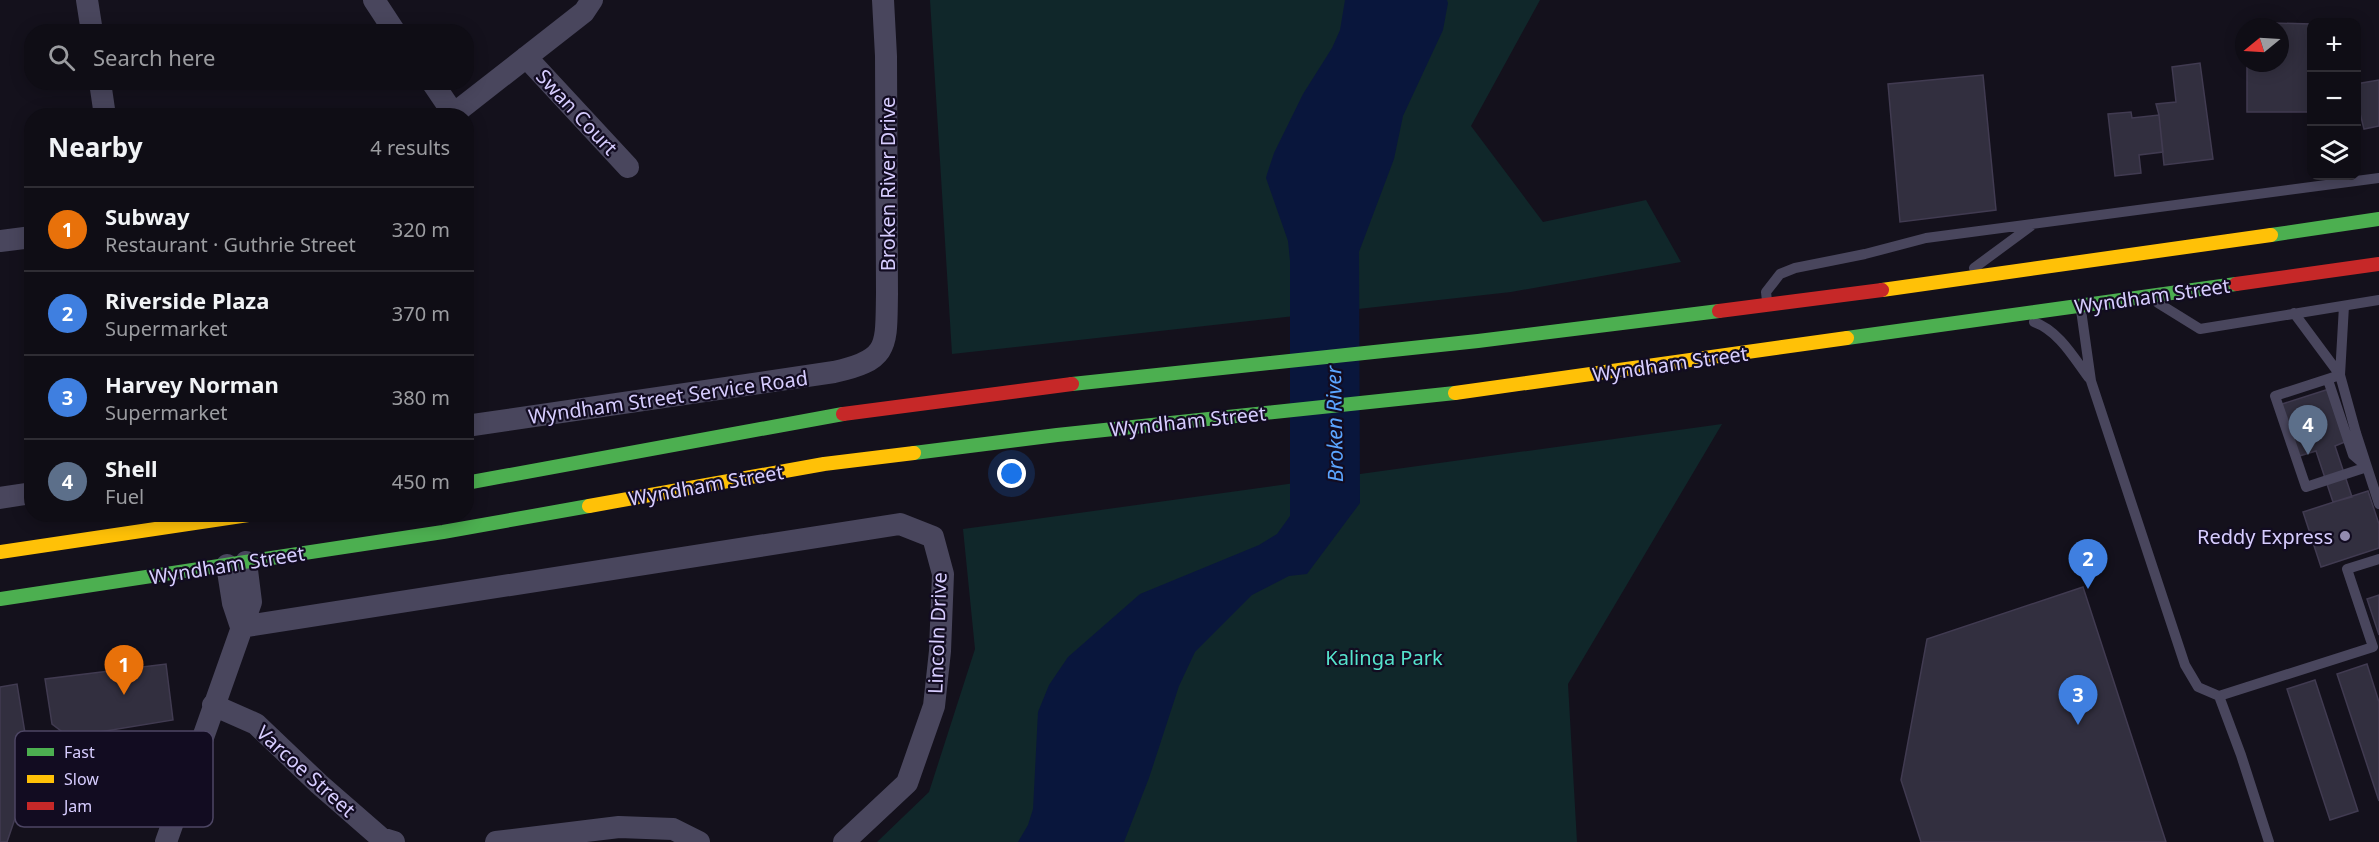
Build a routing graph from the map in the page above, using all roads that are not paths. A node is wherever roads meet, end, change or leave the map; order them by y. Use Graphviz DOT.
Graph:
graph roads {
  1 [pos="87,0"];
  2 [pos="374,0"];
  3 [pos="592,0"];
  4 [pos="883,0"];
  5 [pos="91,24"];
  6 [pos="390,24"];
  7 [pos="526,57"];
  8 [pos="101,90"];
  9 [pos="437,90"];
  10 [pos="104,108"];
  11 [pos="448,108"];
  12 [pos="460,108"];
  13 [pos="628,167"];
  14 [pos="2379,178"];
  15 [pos="2379,219"];
  16 [pos="2034,224"];
  17 [pos="24,238"];
  18 [pos="0,241"];
  19 [pos="2379,264"];
  20 [pos="2020,272"];
  21 [pos="1956,280"];
  22 [pos="2048,281"];
  23 [pos="2064,291"];
  24 [pos="2147,297"];
  25 [pos="2379,300"];
  26 [pos="2080,306"];
  27 [pos="2344,306"];
  28 [pos="1768,310"];
  29 [pos="2294,313"];
  30 [pos="2016,315"];
  31 [pos="1789,332"];
  32 [pos="1822,343"];
  33 [pos="868,362"];
  34 [pos="2340,375"];
  35 [pos="2328,380"];
  36 [pos="2091,381"];
  37 [pos="474,425"];
  38 [pos="2367,467"];
  39 [pos="474,482"];
  40 [pos="24,495"];
  41 [pos="0,498"];
  42 [pos="2379,504"];
  43 [pos="239,522"];
  44 [pos="440,522"];
  45 [pos="444,522"];
  46 [pos="443,532"];
  47 [pos="0,552"];
  48 [pos="236,558"];
  49 [pos="2379,559"];
  50 [pos="0,599"];
  51 [pos="241,627"];
  52 [pos="2219,696"];
  53 [pos="213,705"];
  54 [pos="204,731"];
  55 [pos="171,827"];
  56 [pos="166,842"];
  57 [pos="394,842"];
  58 [pos="496,842"];
  59 [pos="699,842"];
  60 [pos="844,842"];
  61 [pos="2269,842"];
  1 -- 5 [label="street"];
  2 -- 6 [label="street"];
  3 -- 7 [label="street"];
  4 -- 33 [label="street, Broken River Drive"];
  7 -- 12 [label="street"];
  7 -- 13 [label="street, Swan Court"];
  8 -- 10 [label="street"];
  9 -- 11 [label="street"];
  14 -- 16 [label="lane"];
  15 -- 20 [label="highway"];
  16 -- 21 [label="lane"];
  16 -- 28 [label="lane"];
  17 -- 18 [label="street"];
  19 -- 24 [label="highway, Wyndham Street"];
  20 -- 21 [label="highway"];
  20 -- 22 [label="highway"];
  21 -- 28 [label="highway"];
  23 -- 26 [label="highway"];
  24 -- 26 [label="highway, Wyndham Street"];
  24 -- 29 [label="lane"];
  25 -- 27 [label="lane"];
  26 -- 30 [label="highway, Wyndham Street"];
  26 -- 36 [label="lane"];
  27 -- 29 [label="lane"];
  27 -- 34 [label="lane"];
  28 -- 39 [label="highway"];
  29 -- 34 [label="lane"];
  30 -- 32 [label="highway, Wyndham Street"];
  30 -- 36 [label="lane"];
  31 -- 32 [label="highway"];
  32 -- 46 [label="highway, Wyndham Street"];
  33 -- 37 [label="street, Wyndham Street Service Road"];
  34 -- 35 [label="lane"];
  34 -- 38 [label="lane"];
  35 -- 38 [label="lane"];
  35 -- 38 [label="lane"];
  36 -- 52 [label="lane"];
  38 -- 42 [label="lane"];
  40 -- 41 [label="street"];
  43 -- 47 [label="highway"];
  44 -- 46 [label="highway"];
  45 -- 46 [label="highway"];
  46 -- 48 [label="highway, Wyndham Street"];
  48 -- 50 [label="highway, Wyndham Street"];
  48 -- 51 [label="street"];
  49 -- 52 [label="lane"];
  51 -- 53 [label="street"];
  51 -- 60 [label="street, Lincoln Drive"];
  52 -- 61 [label="lane"];
  53 -- 54 [label="street"];
  53 -- 57 [label="street, Varcoe Street"];
  55 -- 56 [label="street"];
  58 -- 59 [label="street"];
}
